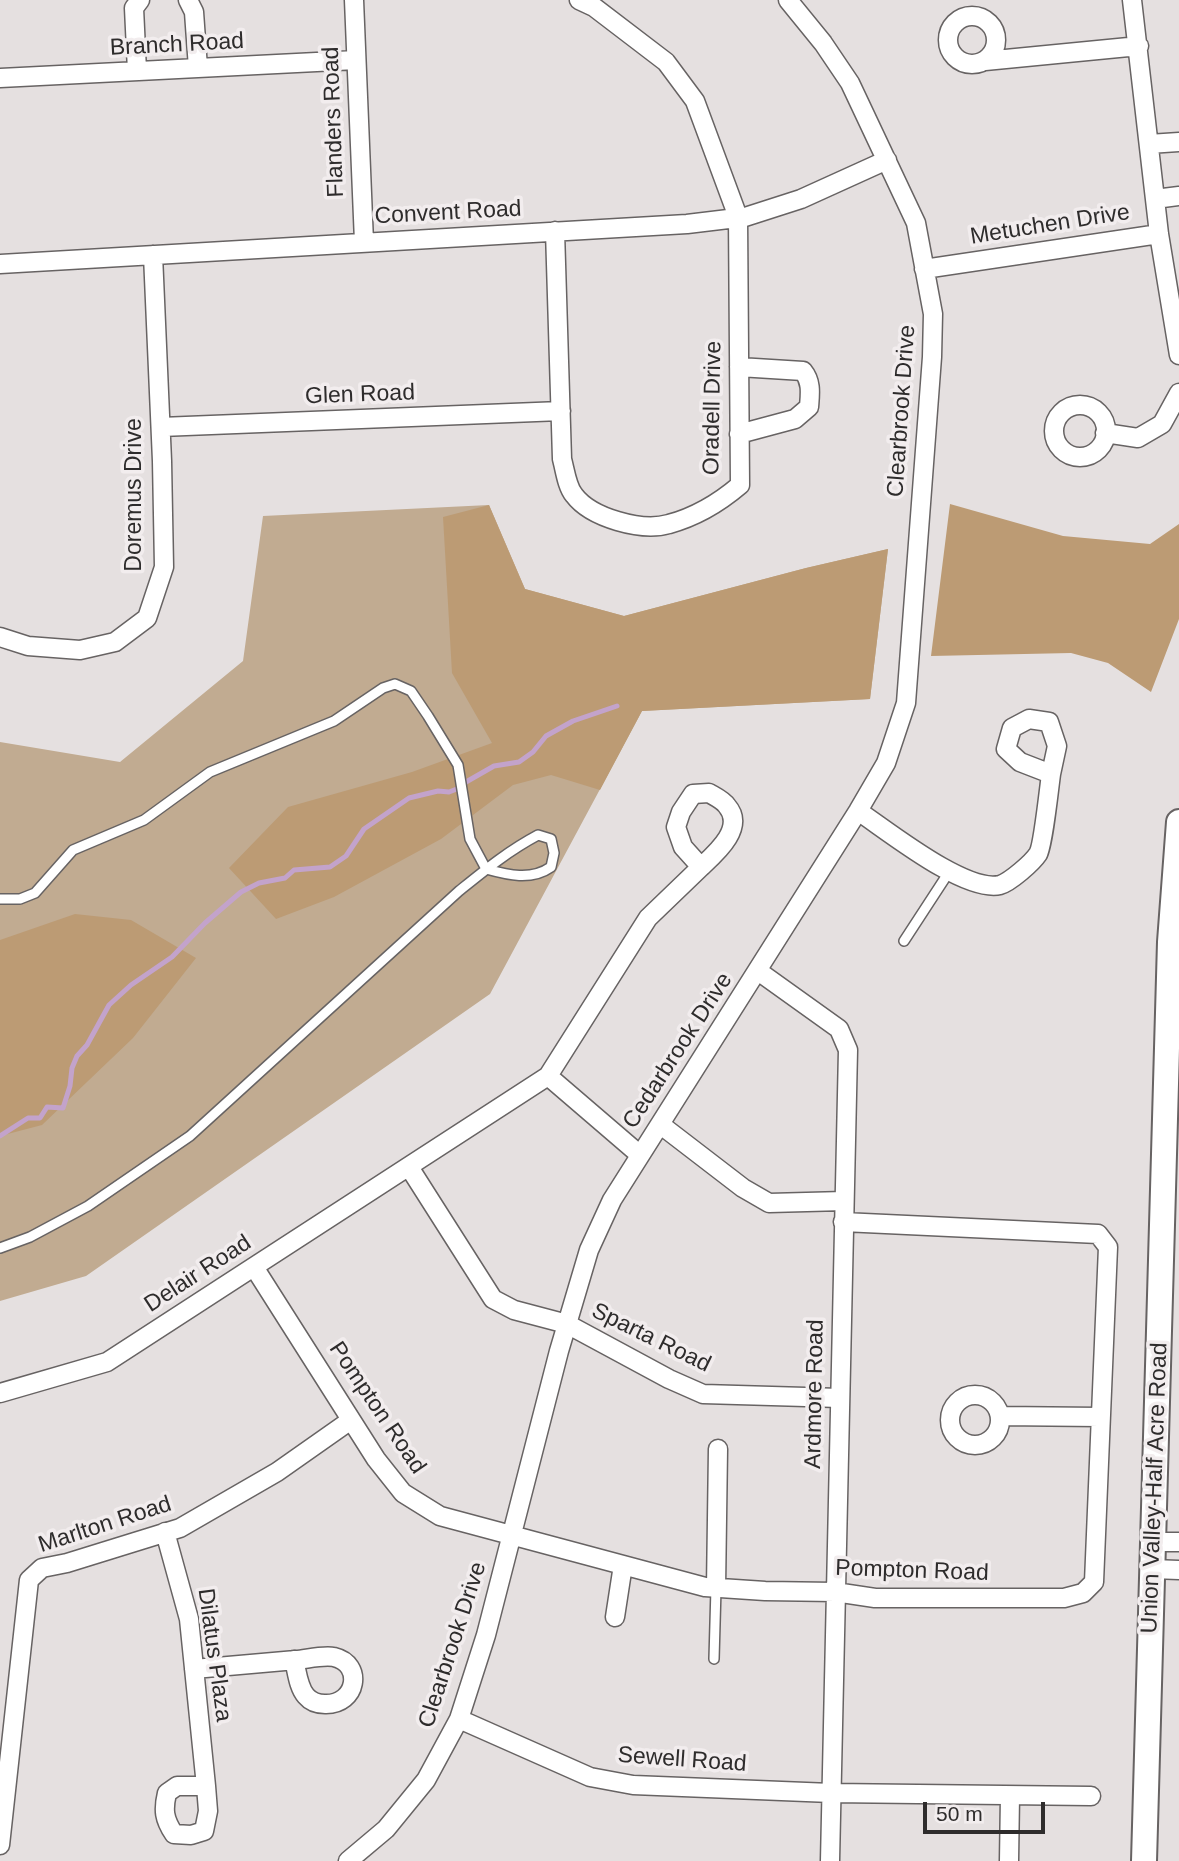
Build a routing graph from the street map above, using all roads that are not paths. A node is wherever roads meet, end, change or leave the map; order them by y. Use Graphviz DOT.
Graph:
graph roads {
  1 [pos="140,0"];
  2 [pos="188,0"];
  3 [pos="354,0"];
  4 [pos="579,0"];
  5 [pos="788,0"];
  6 [pos="1132,0"];
  7 [pos="1139,46"];
  8 [pos="356,60"];
  9 [pos="985,61"];
  10 [pos="198,68"];
  11 [pos="138,71"];
  12 [pos="0,78"];
  13 [pos="1179,142"];
  14 [pos="1149,144"];
  15 [pos="887,160"];
  16 [pos="1179,196"];
  17 [pos="1155,199"];
  18 [pos="738,217"];
  19 [pos="555,231"];
  20 [pos="1159,234"];
  21 [pos="364,242"];
  22 [pos="153,255"];
  23 [pos="0,264"];
  24 [pos="925,269"];
  25 [pos="1179,355"];
  26 [pos="739,367"];
  27 [pos="1179,393"];
  28 [pos="561,411"];
  29 [pos="161,427"];
  30 [pos="1105,433"];
  31 [pos="739,434"];
  32 [pos="912,610"];
  33 [pos="0,638"];
  34 [pos="1051,774"];
  35 [pos="858,811"];
  36 [pos="1179,822"];
  37 [pos="701,867"];
  38 [pos="486,869"];
  39 [pos="949,872"];
  40 [pos="0,899"];
  41 [pos="904,942"];
  42 [pos="758,971"];
  43 [pos="548,1076"];
  44 [pos="661,1125"];
  45 [pos="640,1155"];
  46 [pos="408,1167"];
  47 [pos="844,1200"];
  48 [pos="843,1222"];
  49 [pos="0,1248"];
  50 [pos="254,1266"];
  51 [pos="567,1324"];
  52 [pos="0,1393"];
  53 [pos="840,1398"];
  54 [pos="1000,1416"];
  55 [pos="1100,1418"];
  56 [pos="351,1420"];
  57 [pos="718,1449"];
  58 [pos="165,1532"];
  59 [pos="513,1536"];
  60 [pos="1153,1542"];
  61 [pos="1179,1542"];
  62 [pos="623,1565"];
  63 [pos="1152,1569"];
  64 [pos="1179,1570"];
  65 [pos="716,1588"];
  66 [pos="835,1591"];
  67 [pos="615,1617"];
  68 [pos="714,1659"];
  69 [pos="294,1660"];
  70 [pos="194,1668"];
  71 [pos="459,1719"];
  72 [pos="206,1786"];
  73 [pos="831,1793"];
  74 [pos="1010,1796"];
  75 [pos="1091,1796"];
  76 [pos="0,1845"];
  77 [pos="348,1861"];
  78 [pos="830,1861"];
  79 [pos="1009,1861"];
  80 [pos="1144,1861"];
  1 -- 11 [label="street"];
  2 -- 10 [label="street"];
  3 -- 8 [label="street, Flanders Road"];
  4 -- 18 [label="street, Oradell Drive"];
  5 -- 15 [label="street, Clearbrook Drive"];
  6 -- 7 [label="street, Metuchen Drive"];
  7 -- 9 [label="street"];
  7 -- 14 [label="street, Metuchen Drive"];
  8 -- 10 [label="street, Branch Road"];
  8 -- 21 [label="street, Flanders Road"];
  10 -- 11 [label="street, Branch Road"];
  11 -- 12 [label="street, Branch Road"];
  13 -- 14 [label="street"];
  14 -- 17 [label="street, Metuchen Drive"];
  15 -- 18 [label="street, Convent Road"];
  15 -- 24 [label="street, Clearbrook Drive"];
  16 -- 17 [label="street"];
  17 -- 20 [label="street, Metuchen Drive"];
  18 -- 19 [label="street, Convent Road"];
  18 -- 26 [label="street, Oradell Drive"];
  19 -- 21 [label="street, Convent Road"];
  19 -- 28 [label="street, Oradell Drive"];
  20 -- 24 [label="street, Metuchen Drive"];
  20 -- 25 [label="street"];
  21 -- 22 [label="street, Convent Road"];
  22 -- 23 [label="street, Convent Road"];
  22 -- 29 [label="street, Doremus Drive"];
  24 -- 32 [label="street, Clearbrook Drive"];
  26 -- 31 [label="street, Oradell Drive"];
  26 -- 31 [label="street"];
  27 -- 30 [label="street"];
  28 -- 29 [label="street, Glen Road"];
  28 -- 31 [label="street, Oradell Drive"];
  29 -- 33 [label="street, Doremus Drive"];
  32 -- 35 [label="street, Cedarbrook Drive"];
  34 -- 39 [label="street"];
  35 -- 39 [label="street"];
  35 -- 42 [label="street, Cedarbrook Drive"];
  36 -- 60 [label="street, Union Valley-Half Acre Road"];
  37 -- 43 [label="street"];
  38 -- 38 [label="lane"];
  38 -- 40 [label="lane"];
  38 -- 49 [label="lane"];
  39 -- 41 [label="lane"];
  42 -- 44 [label="street, Cedarbrook Drive"];
  42 -- 47 [label="street, Ardmore Road"];
  43 -- 45 [label="street"];
  43 -- 46 [label="street, Delair Road"];
  44 -- 45 [label="street, Cedarbrook Drive"];
  44 -- 47 [label="street"];
  45 -- 51 [label="street, Cedarbrook Drive"];
  46 -- 50 [label="street, Delair Road"];
  46 -- 51 [label="street, Sparta Road"];
  47 -- 48 [label="street, Ardmore Road"];
  48 -- 53 [label="street, Ardmore Road"];
  48 -- 55 [label="street, Pompton Road"];
  50 -- 52 [label="street, Delair Road"];
  50 -- 56 [label="street, Pompton Road"];
  51 -- 53 [label="street, Sparta Road"];
  51 -- 59 [label="street, Cedarbrook Drive"];
  53 -- 66 [label="street, Ardmore Road"];
  54 -- 55 [label="street"];
  55 -- 66 [label="street, Pompton Road"];
  56 -- 58 [label="street, Marlton Road"];
  56 -- 59 [label="street, Pompton Road"];
  57 -- 65 [label="street"];
  58 -- 70 [label="street, Dilatus Plaza"];
  58 -- 76 [label="street, Marlton Road"];
  59 -- 62 [label="street, Pompton Road"];
  59 -- 71 [label="street, Clearbrook Drive"];
  60 -- 61 [label="street"];
  60 -- 63 [label="street, Union Valley-Half Acre Road"];
  62 -- 65 [label="street, Pompton Road"];
  62 -- 67 [label="street"];
  63 -- 64 [label="street"];
  63 -- 80 [label="street, Union Valley-Half Acre Road"];
  65 -- 66 [label="street, Pompton Road"];
  65 -- 68 [label="lane"];
  66 -- 73 [label="street, Ardmore Road"];
  69 -- 70 [label="street"];
  70 -- 72 [label="street, Dilatus Plaza"];
  71 -- 73 [label="street, Sewell Road"];
  71 -- 77 [label="street, Clearbrook Drive"];
  73 -- 74 [label="street, Sewell Road"];
  73 -- 78 [label="street, Ardmore Road"];
  74 -- 75 [label="street, Sewell Road"];
  74 -- 79 [label="street"];
}
